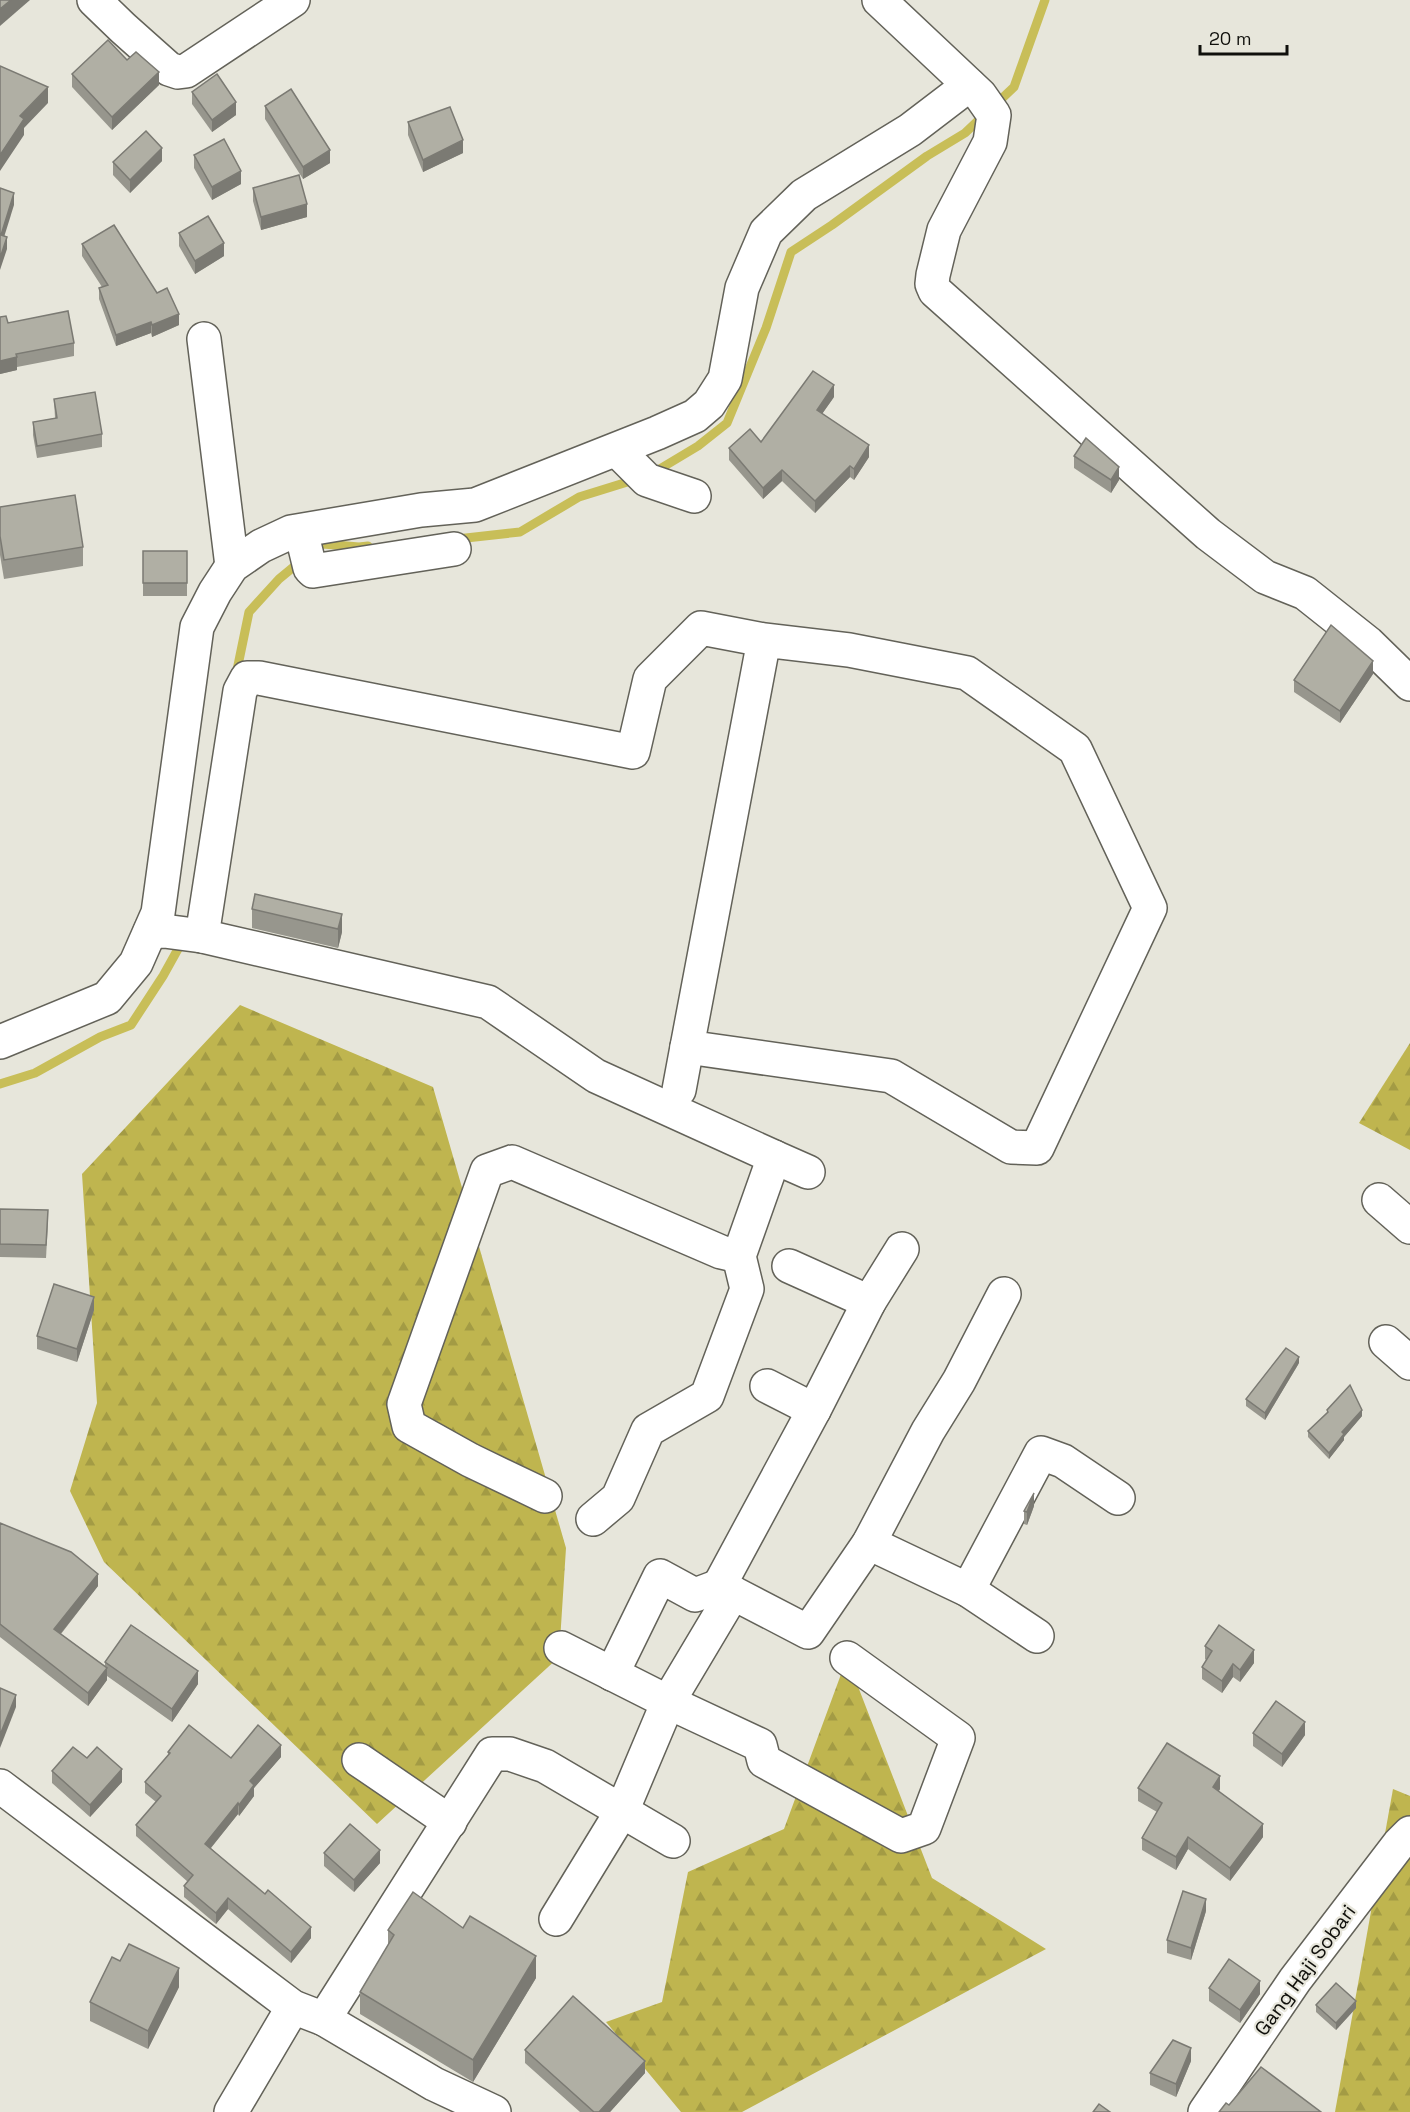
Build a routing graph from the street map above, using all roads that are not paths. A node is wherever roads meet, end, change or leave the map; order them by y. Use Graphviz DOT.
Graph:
graph roads {
  1 [pos="94,0"];
  2 [pos="293,0"];
  3 [pos="879,0"];
  4 [pos="981,98"];
  5 [pos="204,339"];
  6 [pos="630,464"];
  7 [pos="694,496"];
  8 [pos="305,548"];
  9 [pos="454,549"];
  10 [pos="232,566"];
  11 [pos="764,640"];
  12 [pos="1410,684"];
  13 [pos="157,931"];
  14 [pos="202,936"];
  15 [pos="0,1042"];
  16 [pos="687,1047"];
  17 [pos="679,1090"];
  18 [pos="774,1157"];
  19 [pos="808,1172"];
  20 [pos="1379,1200"];
  21 [pos="1410,1227"];
  22 [pos="902,1250"];
  23 [pos="739,1256"];
  24 [pos="789,1266"];
  25 [pos="1004,1294"];
  26 [pos="869,1302"];
  27 [pos="767,1386"];
  28 [pos="814,1410"];
  29 [pos="545,1496"];
  30 [pos="1118,1498"];
  31 [pos="592,1519"];
  32 [pos="869,1543"];
  33 [pos="726,1590"];
  34 [pos="968,1590"];
  35 [pos="808,1632"];
  36 [pos="1037,1636"];
  37 [pos="561,1648"];
  38 [pos="612,1674"];
  39 [pos="668,1702"];
  40 [pos="359,1760"];
  41 [pos="0,1786"];
  42 [pos="622,1811"];
  43 [pos="450,1822"];
  44 [pos="1410,1833"];
  45 [pos="673,1841"];
  46 [pos="556,1920"];
  47 [pos="293,2007"];
  48 [pos="324,2019"];
  49 [pos="231,2112"];
  50 [pos="494,2112"];
  51 [pos="1205,2112"];
  1 -- 2 [label="street"];
  3 -- 4 [label="street"];
  4 -- 6 [label="street"];
  4 -- 12 [label="street"];
  5 -- 10 [label="street"];
  6 -- 7 [label="street"];
  6 -- 8 [label="street"];
  8 -- 9 [label="street"];
  8 -- 10 [label="street"];
  10 -- 13 [label="street"];
  11 -- 14 [label="street"];
  11 -- 16 [label="street"];
  11 -- 16 [label="street"];
  13 -- 14 [label="street"];
  13 -- 15 [label="street"];
  14 -- 18 [label="street"];
  16 -- 17 [label="street"];
  18 -- 19 [label="street"];
  18 -- 23 [label="street"];
  20 -- 21 [label="street"];
  22 -- 26 [label="street"];
  23 -- 29 [label="street"];
  23 -- 31 [label="street"];
  24 -- 26 [label="street"];
  25 -- 32 [label="street"];
  26 -- 28 [label="street"];
  27 -- 28 [label="street"];
  28 -- 33 [label="street"];
  30 -- 34 [label="street"];
  32 -- 34 [label="street"];
  32 -- 35 [label="street"];
  33 -- 35 [label="street"];
  33 -- 38 [label="street"];
  33 -- 39 [label="street"];
  34 -- 36 [label="street"];
  35 -- 39 [label="street"];
  37 -- 38 [label="street"];
  38 -- 39 [label="street"];
  39 -- 42 [label="street"];
  40 -- 43 [label="street"];
  41 -- 47 [label="street"];
  42 -- 43 [label="street"];
  42 -- 45 [label="street"];
  42 -- 46 [label="street"];
  43 -- 48 [label="street"];
  44 -- 51 [label="street, Gang Haji Sobari"];
  47 -- 48 [label="street"];
  47 -- 49 [label="street"];
  48 -- 50 [label="street"];
}
